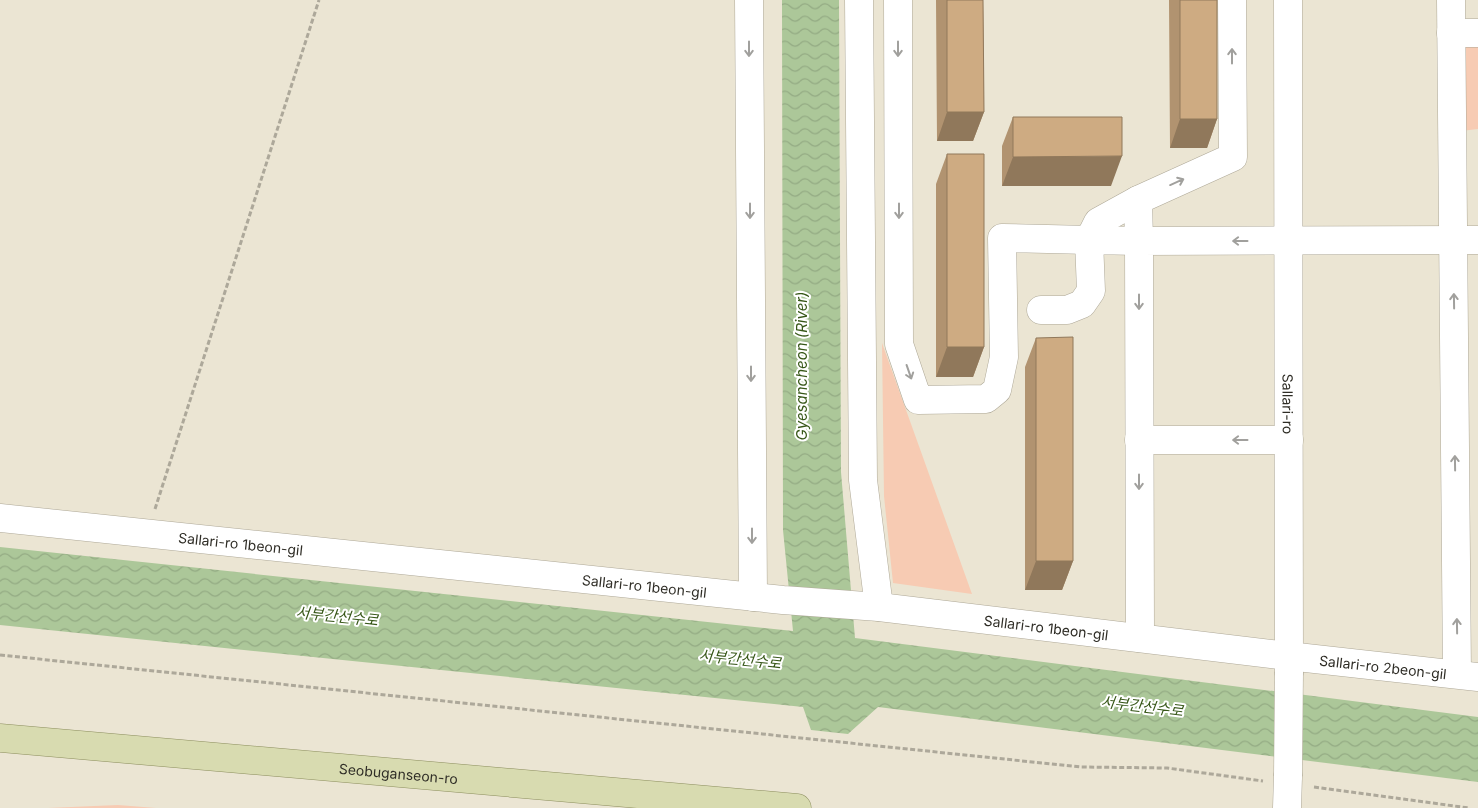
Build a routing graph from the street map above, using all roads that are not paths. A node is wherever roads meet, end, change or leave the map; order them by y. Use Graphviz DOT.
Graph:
graph roads {
  1 [pos="749,0"];
  2 [pos="859,0"];
  3 [pos="898,0"];
  4 [pos="1232,0"];
  5 [pos="1288,0"];
  6 [pos="1451,0"];
  7 [pos="1478,33"];
  8 [pos="1451,34"];
  9 [pos="1138,200"];
  10 [pos="1088,240"];
  11 [pos="1289,240"];
  12 [pos="1466,240"];
  13 [pos="1139,241"];
  14 [pos="1040,310"];
  15 [pos="1139,440"];
  16 [pos="1289,440"];
  17 [pos="0,518"];
  18 [pos="753,597"];
  19 [pos="870,606"];
  20 [pos="1140,638"];
  21 [pos="1289,664"];
  22 [pos="1468,676"];
  23 [pos="0,738"];
  24 [pos="1287,789"];
  25 [pos="797,808"];
  1 -- 18 [label="street, one-way"];
  2 -- 19 [label="street"];
  3 -- 10 [label="street, one-way"];
  9 -- 4 [label="street, one-way"];
  5 -- 11 [label="street, Sallari-ro"];
  6 -- 8 [label="street"];
  7 -- 8 [label="street"];
  8 -- 12 [label="street"];
  9 -- 10 [label="street"];
  9 -- 13 [label="street"];
  10 -- 13 [label="street"];
  10 -- 14 [label="street"];
  11 -- 12 [label="street"];
  11 -- 13 [label="street, one-way"];
  11 -- 16 [label="street, Sallari-ro"];
  22 -- 12 [label="street, one-way"];
  13 -- 15 [label="street, one-way"];
  16 -- 15 [label="street, one-way"];
  15 -- 20 [label="street, one-way"];
  16 -- 21 [label="street, Sallari-ro"];
  17 -- 18 [label="street, Sallari-ro 1beon-gil"];
  18 -- 19 [label="street, Sallari-ro 1beon-gil"];
  19 -- 20 [label="street, Sallari-ro 1beon-gil"];
  20 -- 21 [label="street, Sallari-ro 1beon-gil"];
  21 -- 22 [label="street, Sallari-ro 2beon-gil"];
  21 -- 24 [label="street, Sallari-ro, bridge"];
  23 -- 25 [label="main road, Seobuganseon-ro"];
}
